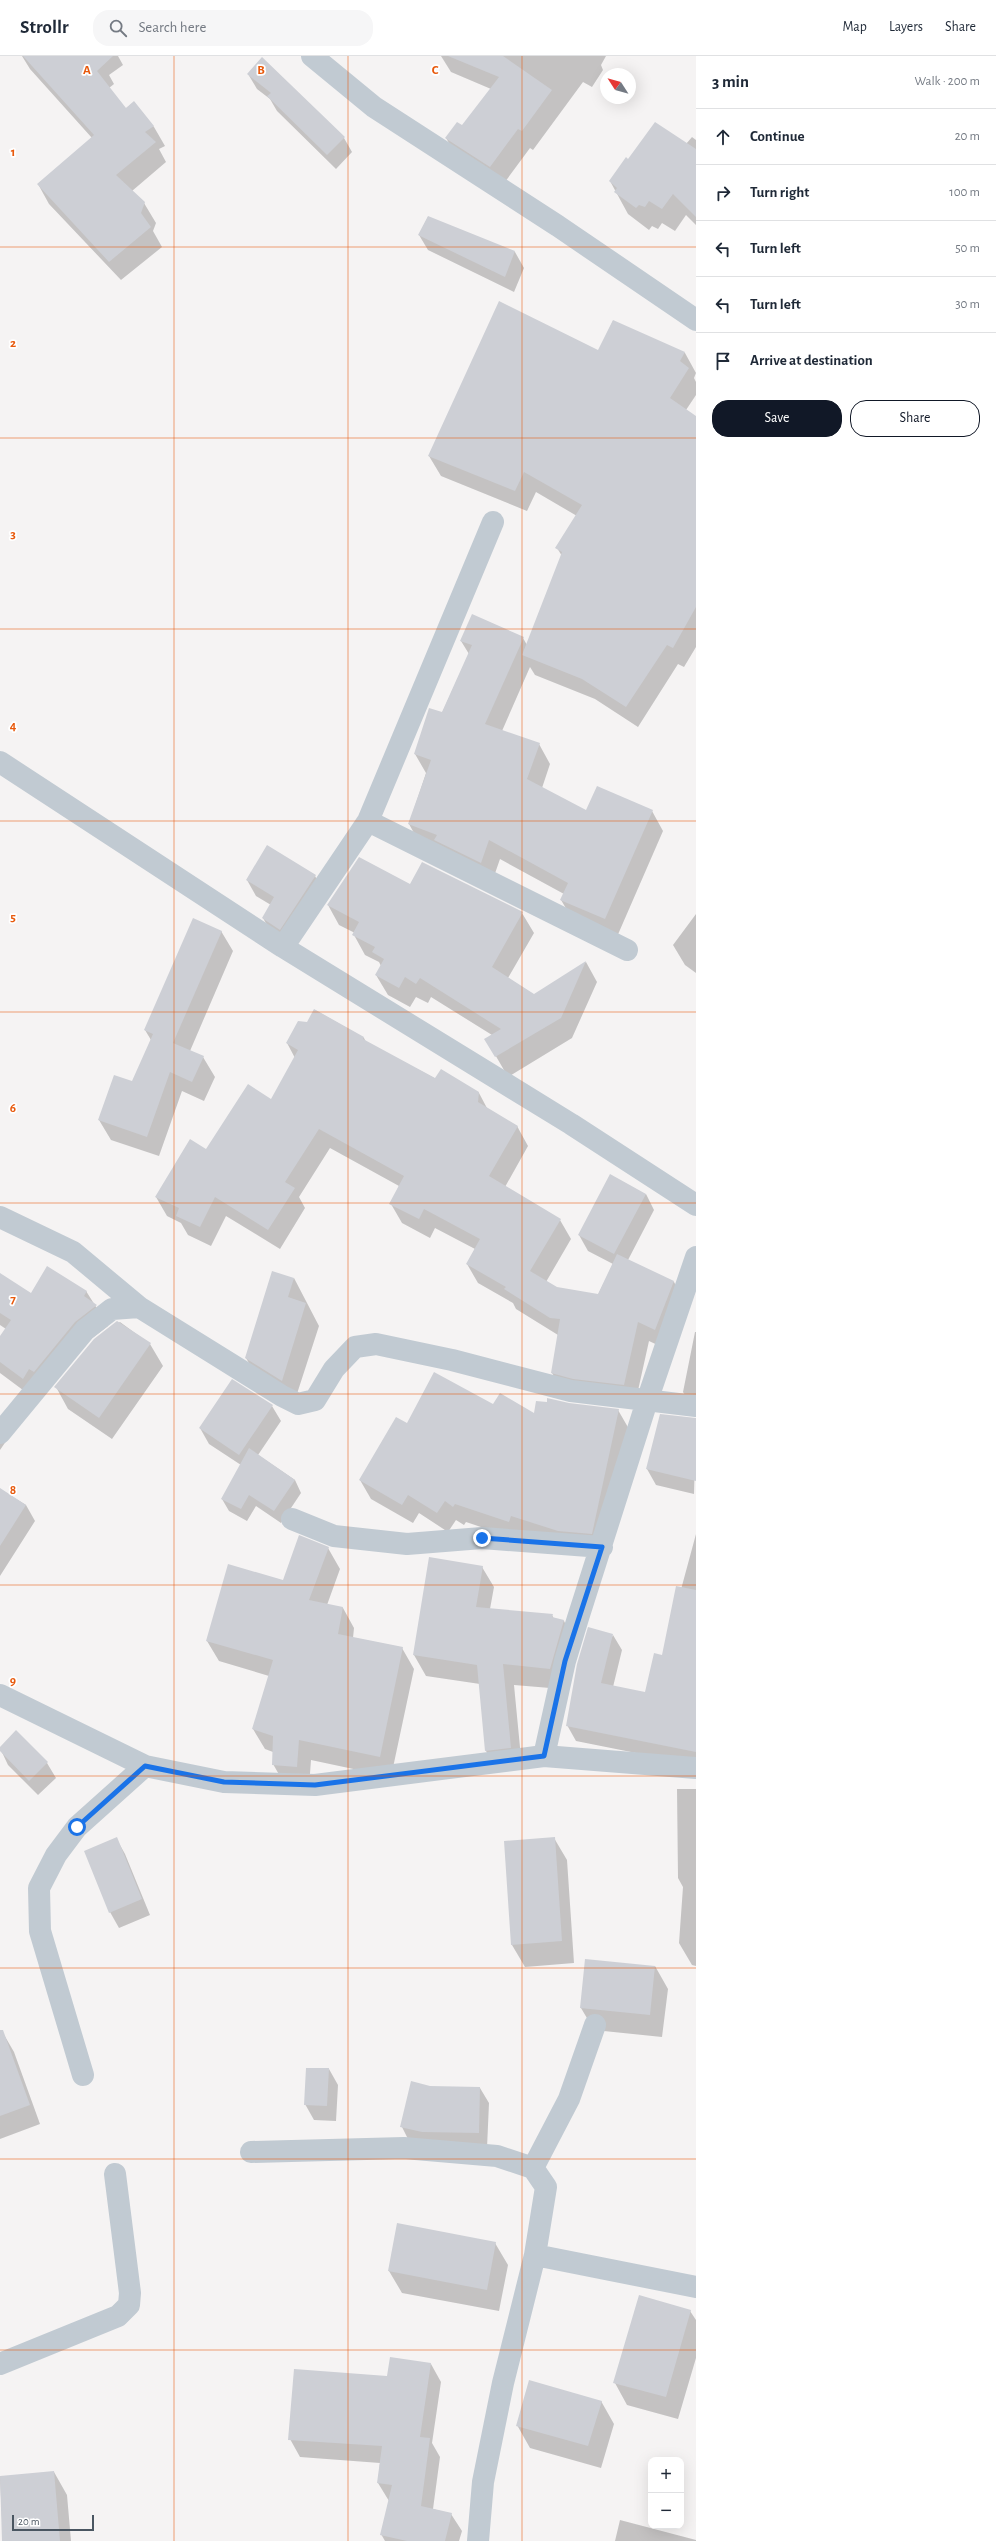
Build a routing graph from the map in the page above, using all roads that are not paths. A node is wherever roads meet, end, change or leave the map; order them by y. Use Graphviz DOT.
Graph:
graph roads {
  1 [pos="312,56"];
  2 [pos="696,320"];
  3 [pos="493,522"];
  4 [pos="0,762"];
  5 [pos="368,821"];
  6 [pos="284,947"];
  7 [pos="627,950"];
  8 [pos="696,1205"];
  9 [pos="0,1217"];
  10 [pos="696,1257"];
  11 [pos="139,1307"];
  12 [pos="646,1401"];
  13 [pos="696,1406"];
  14 [pos="0,1433"];
  15 [pos="292,1519"];
  16 [pos="602,1547"];
  17 [pos="0,1695"];
  18 [pos="544,1756"];
  19 [pos="145,1766"];
  20 [pos="696,1768"];
  21 [pos="595,2025"];
  22 [pos="83,2075"];
  23 [pos="251,2152"];
  24 [pos="533,2168"];
  25 [pos="115,2174"];
  26 [pos="535,2255"];
  27 [pos="696,2287"];
  28 [pos="0,2364"];
  29 [pos="478,2541"];
  1 -- 2 [label="street"];
  3 -- 5 [label="street"];
  4 -- 6 [label="street"];
  5 -- 6 [label="street"];
  5 -- 7 [label="street"];
  6 -- 8 [label="street"];
  9 -- 11 [label="street"];
  10 -- 12 [label="street"];
  11 -- 12 [label="street"];
  11 -- 14 [label="street"];
  12 -- 13 [label="street"];
  12 -- 16 [label="street"];
  15 -- 16 [label="street"];
  16 -- 18 [label="street"];
  17 -- 19 [label="street"];
  18 -- 19 [label="street"];
  18 -- 20 [label="street"];
  19 -- 22 [label="street"];
  21 -- 24 [label="street"];
  23 -- 24 [label="street"];
  24 -- 26 [label="street"];
  25 -- 28 [label="street"];
  26 -- 27 [label="street"];
  26 -- 29 [label="street"];
}
